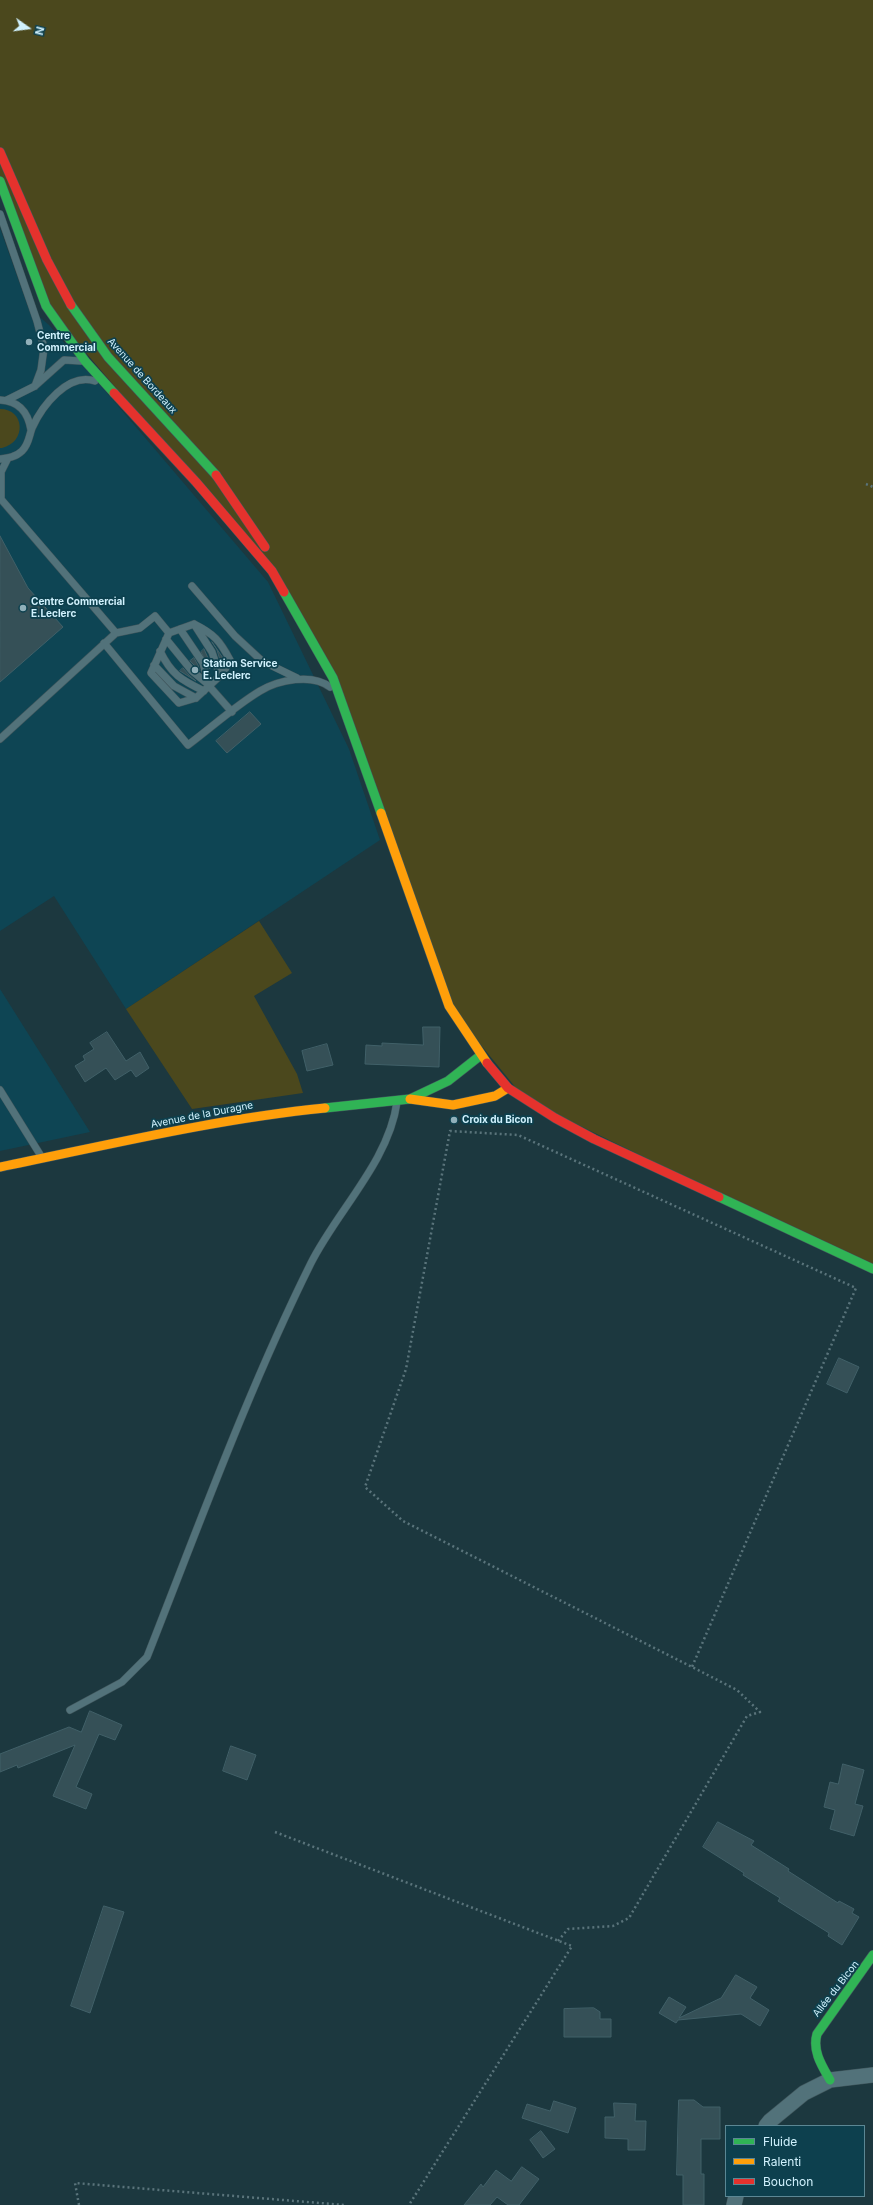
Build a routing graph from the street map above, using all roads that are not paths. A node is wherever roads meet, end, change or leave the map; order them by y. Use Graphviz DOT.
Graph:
graph roads {
  1 [pos="0,152"];
  2 [pos="0,181"];
  3 [pos="0,214"];
  4 [pos="83,368"];
  5 [pos="106,385"];
  6 [pos="35,386"];
  7 [pos="4,400"];
  8 [pos="31,430"];
  9 [pos="8,458"];
  10 [pos="0,459"];
  11 [pos="1,499"];
  12 [pos="192,586"];
  13 [pos="194,624"];
  14 [pos="180,629"];
  15 [pos="116,633"];
  16 [pos="168,636"];
  17 [pos="104,643"];
  18 [pos="160,651"];
  19 [pos="154,665"];
  20 [pos="328,670"];
  21 [pos="220,676"];
  22 [pos="297,678"];
  23 [pos="207,688"];
  24 [pos="338,694"];
  25 [pos="196,698"];
  26 [pos="232,712"];
  27 [pos="0,739"];
  28 [pos="482,1055"];
  29 [pos="508,1088"];
  30 [pos="0,1090"];
  31 [pos="410,1099"];
  32 [pos="397,1102"];
  33 [pos="42,1158"];
  34 [pos="0,1166"];
  35 [pos="873,1269"];
  36 [pos="70,1710"];
  37 [pos="873,1955"];
  38 [pos="873,2075"];
  39 [pos="830,2080"];
  40 [pos="767,2125"];
  1 -- 20 [label="main road, Avenue de Bordeaux"];
  2 -- 4 [label="main road"];
  3 -- 6 [label="lane"];
  4 -- 5 [label="main road"];
  4 -- 5 [label="lane"];
  4 -- 6 [label="lane"];
  4 -- 8 [label="lane"];
  5 -- 20 [label="main road"];
  6 -- 7 [label="lane"];
  7 -- 8 [label="lane"];
  8 -- 9 [label="lane"];
  9 -- 10 [label="lane"];
  9 -- 11 [label="lane"];
  11 -- 15 [label="lane"];
  12 -- 22 [label="lane"];
  13 -- 14 [label="lane"];
  13 -- 21 [label="lane"];
  13 -- 21 [label="lane"];
  14 -- 16 [label="lane"];
  14 -- 23 [label="lane"];
  15 -- 16 [label="lane"];
  15 -- 17 [label="lane"];
  16 -- 18 [label="lane"];
  16 -- 23 [label="lane"];
  17 -- 26 [label="lane"];
  17 -- 27 [label="lane"];
  18 -- 19 [label="lane"];
  18 -- 23 [label="lane"];
  19 -- 25 [label="lane"];
  19 -- 25 [label="lane"];
  20 -- 24 [label="main road"];
  21 -- 23 [label="lane"];
  22 -- 24 [label="lane"];
  22 -- 26 [label="lane"];
  23 -- 25 [label="lane"];
  23 -- 26 [label="lane"];
  24 -- 28 [label="main road"];
  28 -- 29 [label="main road"];
  28 -- 31 [label="main road, Avenue de la Duragne"];
  29 -- 31 [label="main road, Avenue de la Duragne"];
  29 -- 35 [label="main road"];
  30 -- 33 [label="lane"];
  31 -- 32 [label="main road, Avenue de la Duragne"];
  32 -- 33 [label="main road, Avenue de la Duragne"];
  32 -- 36 [label="lane"];
  33 -- 34 [label="main road, Avenue de la Duragne"];
  37 -- 39 [label="main road, Allée du Bicon"];
  38 -- 39 [label="street"];
  39 -- 40 [label="street"];
}
